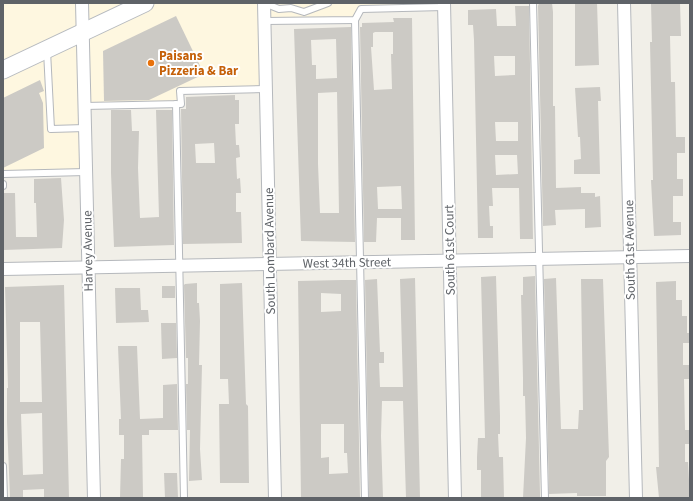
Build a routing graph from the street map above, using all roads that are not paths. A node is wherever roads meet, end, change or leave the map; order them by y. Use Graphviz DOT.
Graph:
graph roads {
  1 [pos="82,3"];
  2 [pos="145,3"];
  3 [pos="264,3"];
  4 [pos="328,3"];
  5 [pos="533,3"];
  6 [pos="624,3"];
  7 [pos="444,5"];
  8 [pos="291,6"];
  9 [pos="355,20"];
  10 [pos="265,21"];
  11 [pos="83,31"];
  12 [pos="47,49"];
  13 [pos="3,70"];
  14 [pos="266,89"];
  15 [pos="176,104"];
  16 [pos="84,106"];
  17 [pos="85,128"];
  18 [pos="86,172"];
  19 [pos="3,174"];
  20 [pos="690,256"];
  21 [pos="630,257"];
  22 [pos="541,259"];
  23 [pos="450,260"];
  24 [pos="360,262"];
  25 [pos="270,264"];
  26 [pos="179,266"];
  27 [pos="88,268"];
  28 [pos="3,269"];
  29 [pos="3,466"];
  30 [pos="4,498"];
  31 [pos="94,498"];
  32 [pos="184,498"];
  33 [pos="276,498"];
  34 [pos="366,498"];
  35 [pos="455,498"];
  36 [pos="545,498"];
  37 [pos="636,498"];
  1 -- 11 [label="street, Harvey Avenue"];
  2 -- 11 [label="main road"];
  3 -- 8 [label="lane"];
  3 -- 10 [label="street, South Lombard Avenue"];
  4 -- 8 [label="lane"];
  5 -- 22 [label="lane"];
  6 -- 21 [label="street, South 61st Avenue"];
  7 -- 9 [label="lane"];
  7 -- 23 [label="street, South 61st Court"];
  9 -- 10 [label="lane"];
  9 -- 24 [label="lane"];
  10 -- 14 [label="street, South Lombard Avenue"];
  11 -- 12 [label="main road"];
  11 -- 16 [label="street, Harvey Avenue"];
  12 -- 13 [label="main road"];
  12 -- 17 [label="lane"];
  14 -- 15 [label="lane"];
  14 -- 25 [label="street, South Lombard Avenue"];
  15 -- 16 [label="lane"];
  15 -- 26 [label="lane"];
  16 -- 17 [label="street, Harvey Avenue"];
  17 -- 18 [label="street, Harvey Avenue"];
  18 -- 19 [label="lane"];
  18 -- 27 [label="street, Harvey Avenue"];
  20 -- 21 [label="street, West 34th Street"];
  21 -- 22 [label="street, West 34th Street"];
  21 -- 37 [label="street, South 61st Avenue"];
  22 -- 23 [label="street, West 34th Street"];
  22 -- 36 [label="lane"];
  23 -- 24 [label="street, West 34th Street"];
  23 -- 35 [label="street, South 61st Court"];
  24 -- 25 [label="street, West 34th Street"];
  24 -- 34 [label="lane"];
  25 -- 26 [label="street, West 34th Street"];
  25 -- 33 [label="street, South Lombard Avenue"];
  26 -- 27 [label="street, West 34th Street"];
  26 -- 32 [label="lane"];
  27 -- 28 [label="street, West 34th Street"];
  27 -- 31 [label="street, Harvey Avenue"];
  29 -- 30 [label="lane"];
}
